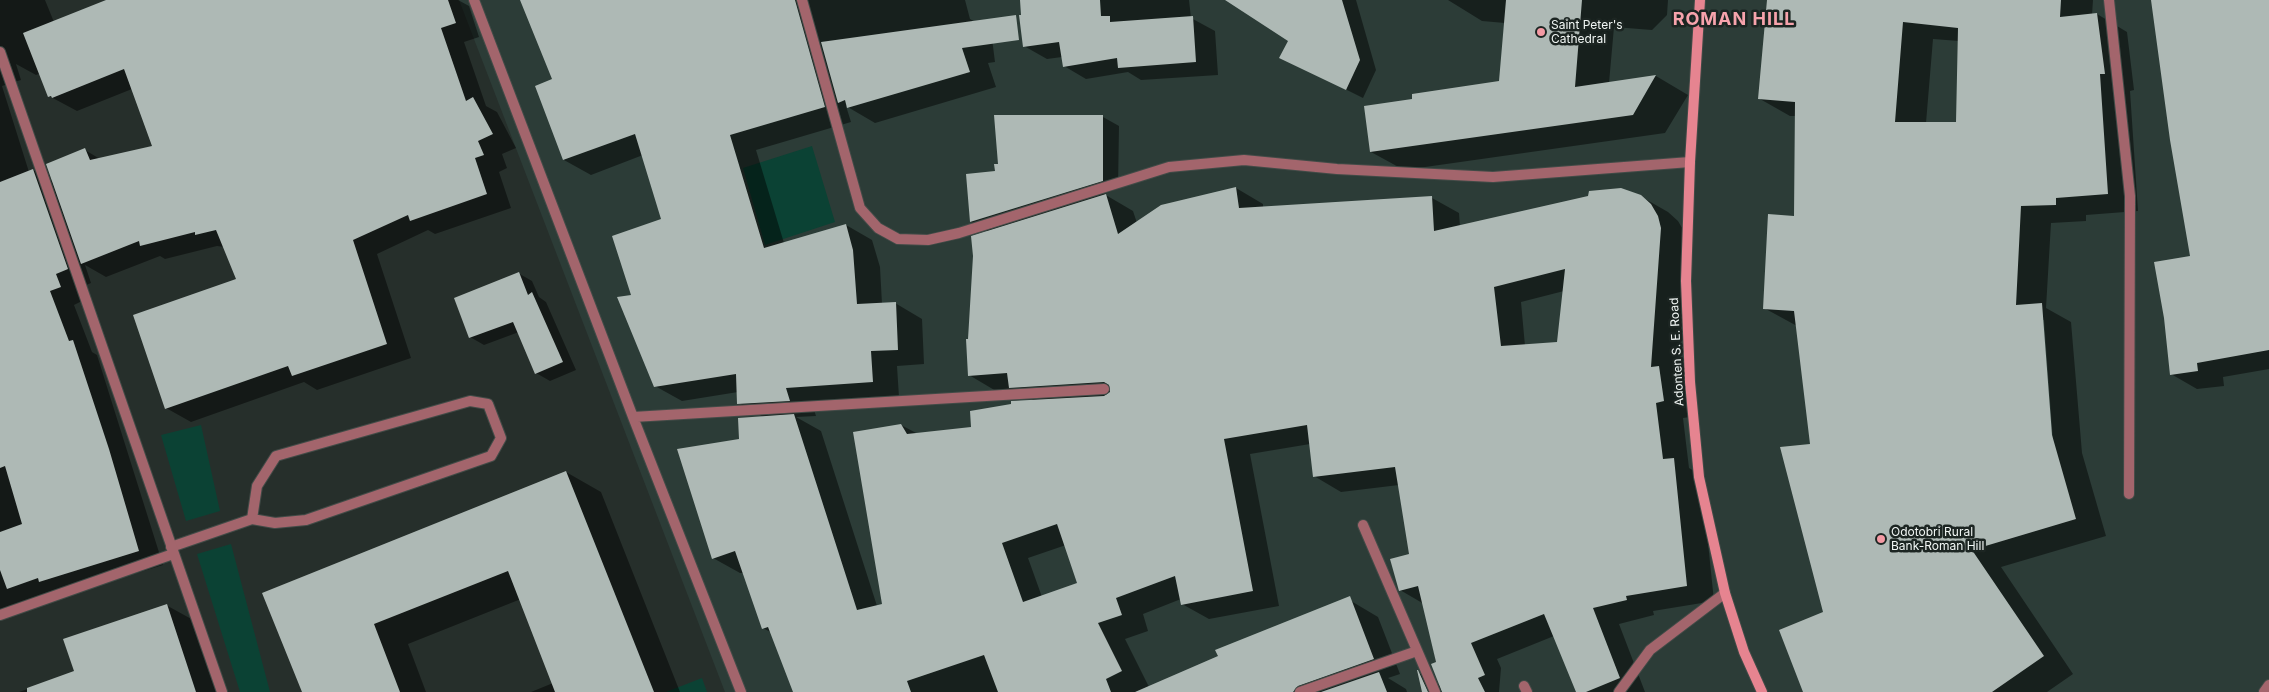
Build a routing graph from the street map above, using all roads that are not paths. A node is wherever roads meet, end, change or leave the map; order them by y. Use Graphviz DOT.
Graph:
graph roads {
  1 [pos="474,0"];
  2 [pos="802,0"];
  3 [pos="1700,0"];
  4 [pos="2109,0"];
  5 [pos="0,52"];
  6 [pos="1690,162"];
  7 [pos="1104,389"];
  8 [pos="633,417"];
  9 [pos="2129,494"];
  10 [pos="252,520"];
  11 [pos="1362,525"];
  12 [pos="172,551"];
  13 [pos="1725,593"];
  14 [pos="0,615"];
  15 [pos="1417,651"];
  16 [pos="2269,686"];
  17 [pos="222,692"];
  18 [pos="741,692"];
  19 [pos="1300,692"];
  20 [pos="1434,692"];
  21 [pos="1619,692"];
  22 [pos="1762,692"];
  23 [pos="2264,692"];
  1 -- 8 [label="street"];
  2 -- 6 [label="street"];
  3 -- 6 [label="street, Adonten S. E. Road"];
  4 -- 9 [label="street"];
  5 -- 12 [label="street"];
  6 -- 13 [label="street, Adonten S. E. Road"];
  7 -- 8 [label="street"];
  8 -- 18 [label="street"];
  10 -- 10 [label="street"];
  10 -- 12 [label="street"];
  11 -- 15 [label="street"];
  12 -- 14 [label="street"];
  12 -- 17 [label="street"];
  13 -- 21 [label="street"];
  13 -- 22 [label="street, Adonten S. E. Road"];
  15 -- 19 [label="street"];
  15 -- 20 [label="street"];
  16 -- 23 [label="street"];
}
